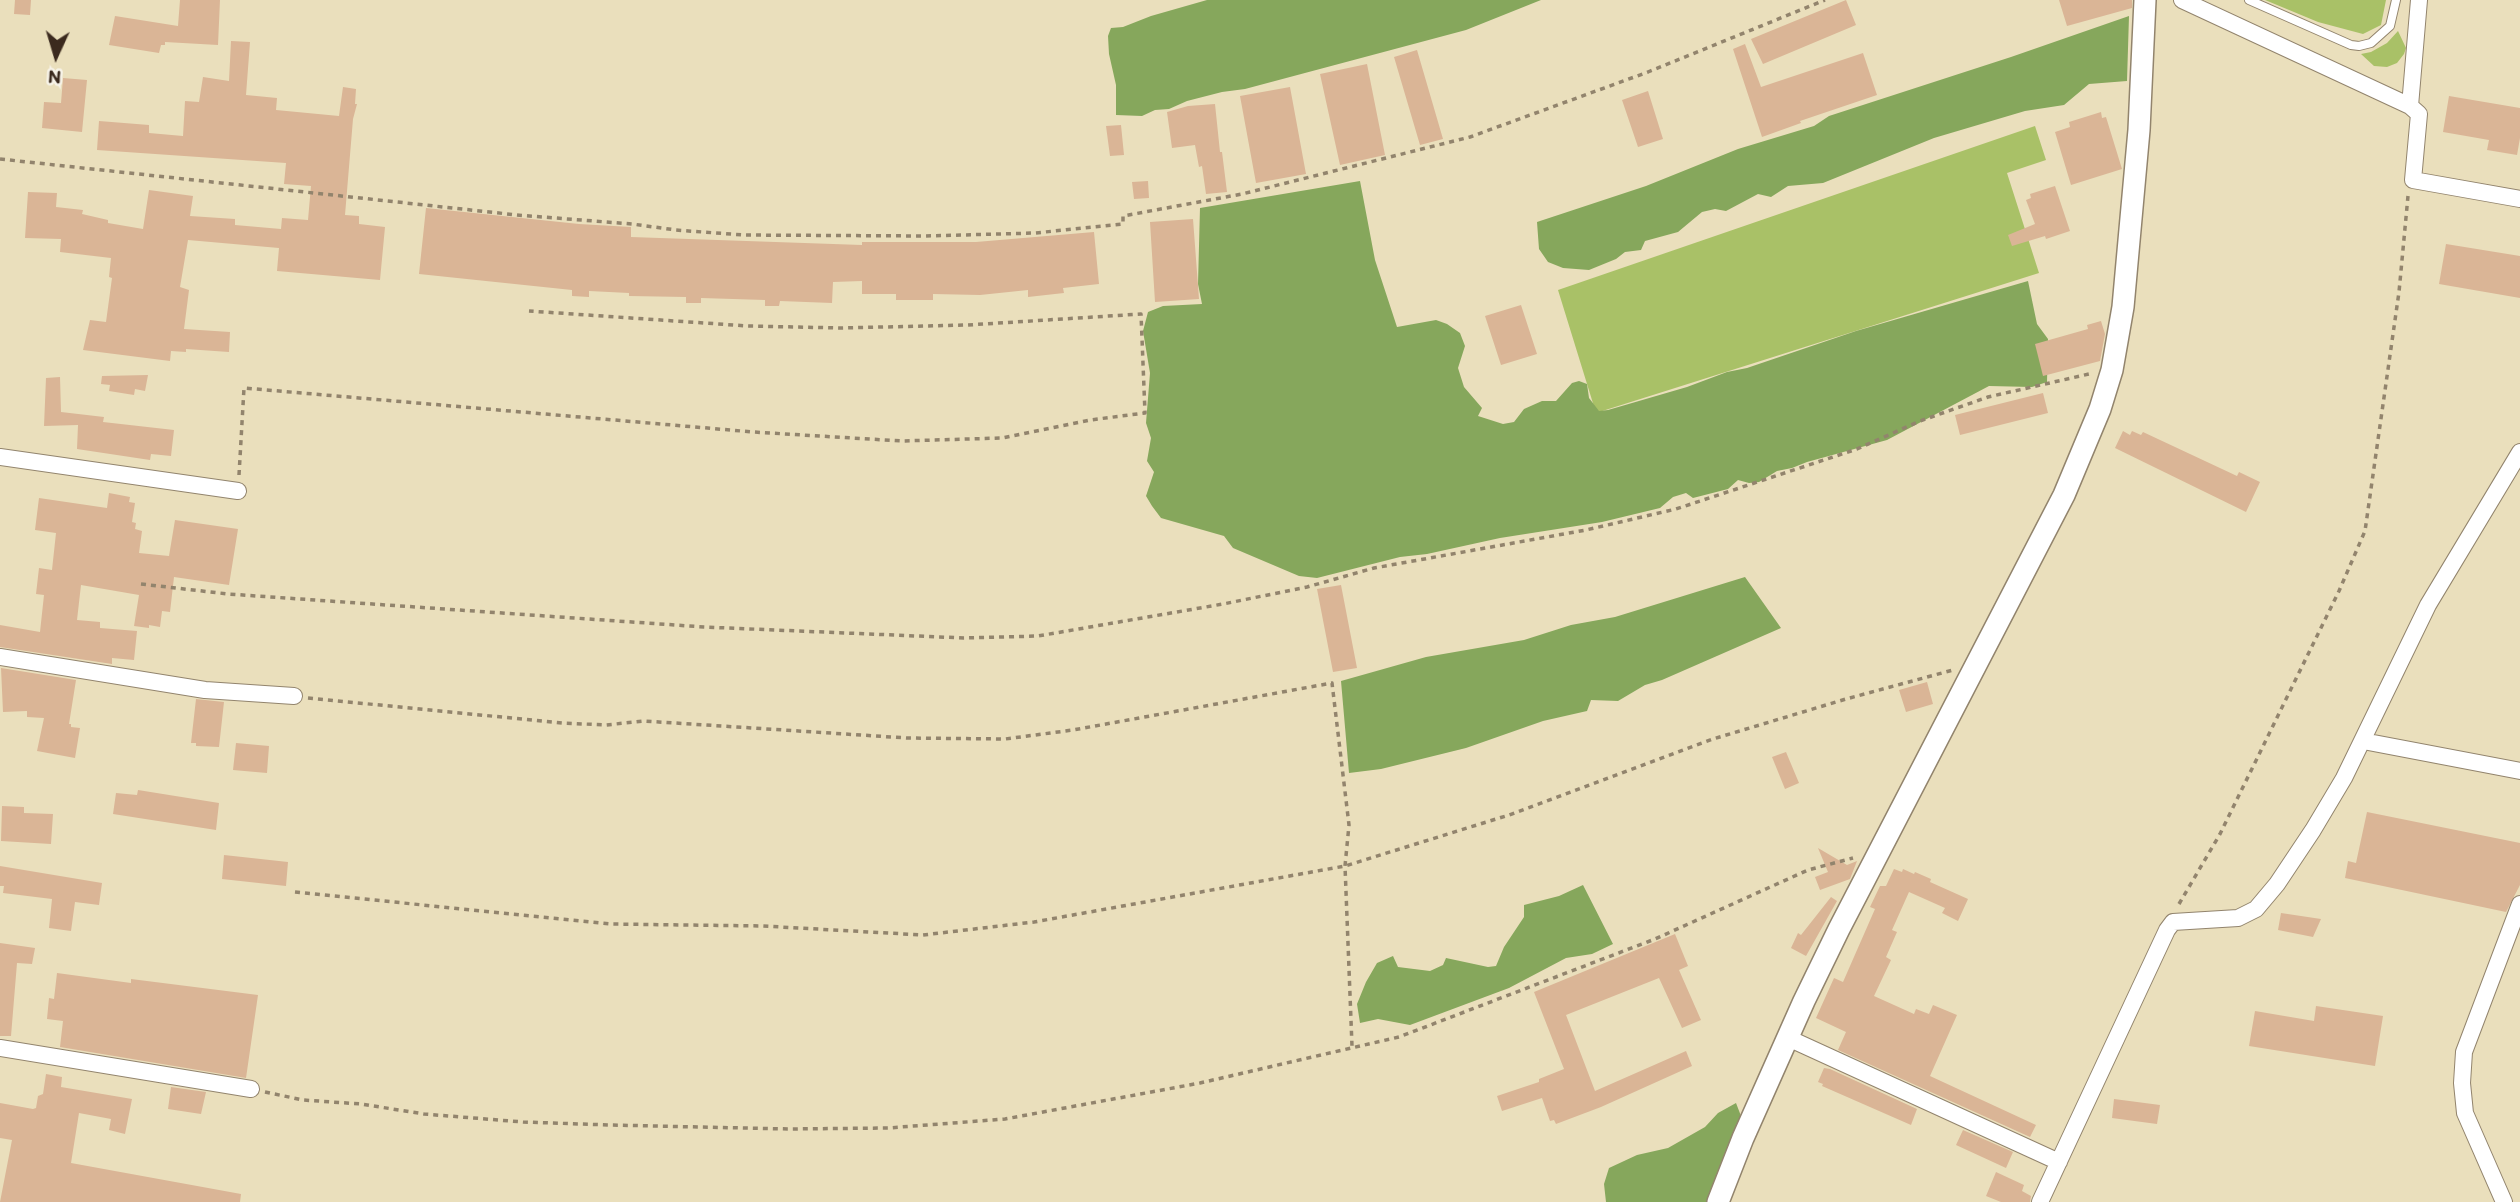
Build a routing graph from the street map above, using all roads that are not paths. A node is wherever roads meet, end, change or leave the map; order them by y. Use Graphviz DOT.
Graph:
graph roads {
  1 [pos="2145,0"];
  2 [pos="2182,0"];
  3 [pos="2249,0"];
  4 [pos="2396,0"];
  5 [pos="2420,0"];
  6 [pos="2410,106"];
  7 [pos="2520,199"];
  8 [pos="2520,452"];
  9 [pos="0,457"];
  10 [pos="238,491"];
  11 [pos="0,657"];
  12 [pos="294,696"];
  13 [pos="2362,741"];
  14 [pos="2520,771"];
  15 [pos="2520,904"];
  16 [pos="1788,1038"];
  17 [pos="0,1048"];
  18 [pos="251,1089"];
  19 [pos="2059,1162"];
  20 [pos="1718,1202"];
  21 [pos="2040,1202"];
  22 [pos="2504,1202"];
  1 -- 16 [label="street"];
  2 -- 6 [label="street"];
  3 -- 4 [label="lane"];
  5 -- 6 [label="street"];
  6 -- 7 [label="street"];
  8 -- 13 [label="street"];
  9 -- 10 [label="street"];
  11 -- 12 [label="street"];
  13 -- 14 [label="street"];
  13 -- 19 [label="street"];
  15 -- 22 [label="street"];
  16 -- 19 [label="street"];
  16 -- 20 [label="street"];
  17 -- 18 [label="street"];
  19 -- 21 [label="street"];
}
